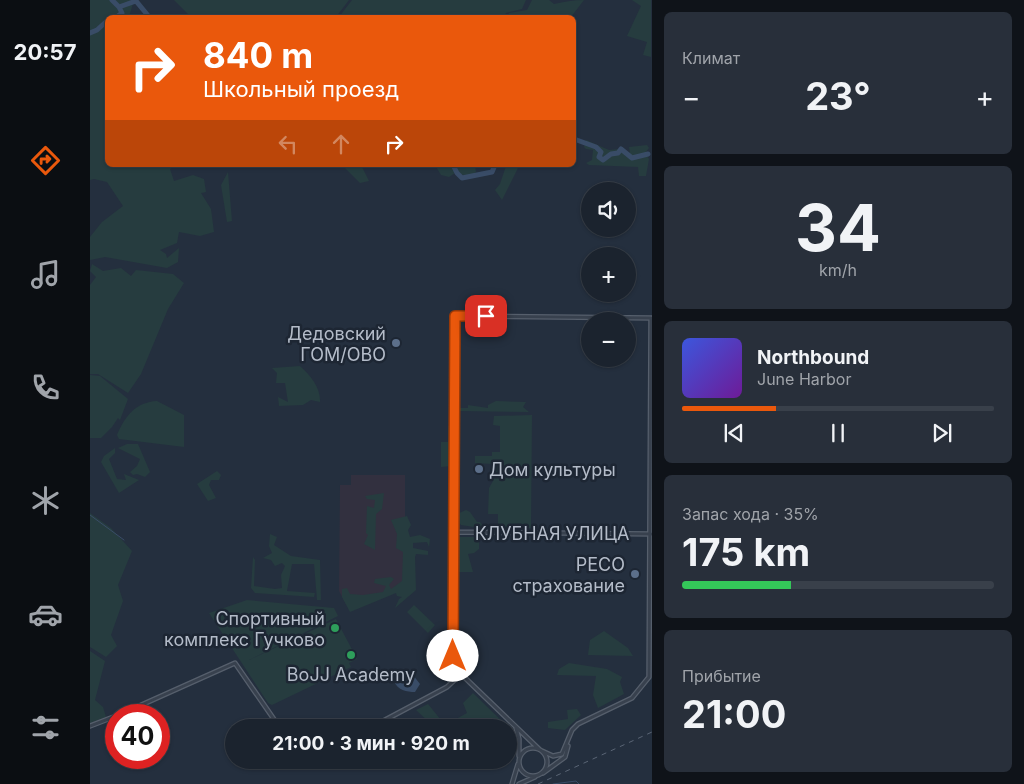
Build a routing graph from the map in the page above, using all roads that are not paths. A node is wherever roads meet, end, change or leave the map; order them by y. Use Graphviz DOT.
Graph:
graph roads {
  1 [pos="651,318"];
  2 [pos="454,532"];
  3 [pos="651,534"];
  4 [pos="461,674"];
  5 [pos="144,704"];
  6 [pos="274,719"];
  7 [pos="387,719"];
  8 [pos="509,719"];
  9 [pos="105,721"];
  10 [pos="90,726"];
  11 [pos="517,727"];
  12 [pos="517,732"];
  13 [pos="569,740"];
  14 [pos="540,750"];
  15 [pos="519,758"];
  16 [pos="518,763"];
  17 [pos="541,774"];
  18 [pos="536,776"];
  19 [pos="512,784"];
  20 [pos="520,784"];
  1 -- 2 [label="street"];
  1 -- 3 [label="street"];
  2 -- 3 [label="street, КЛУБНАЯ УЛИЦА"];
  2 -- 4 [label="street"];
  3 -- 13 [label="street"];
  4 -- 7 [label="street"];
  4 -- 8 [label="street"];
  5 -- 6 [label="street"];
  9 -- 10 [label="street"];
  11 -- 14 [label="street"];
  12 -- 15 [label="street"];
  13 -- 14 [label="street"];
  13 -- 17 [label="street"];
  14 -- 15 [label="street"];
  14 -- 17 [label="street"];
  15 -- 16 [label="street"];
  16 -- 18 [label="street"];
  16 -- 19 [label="street"];
  17 -- 18 [label="street"];
  18 -- 20 [label="street"];
}
